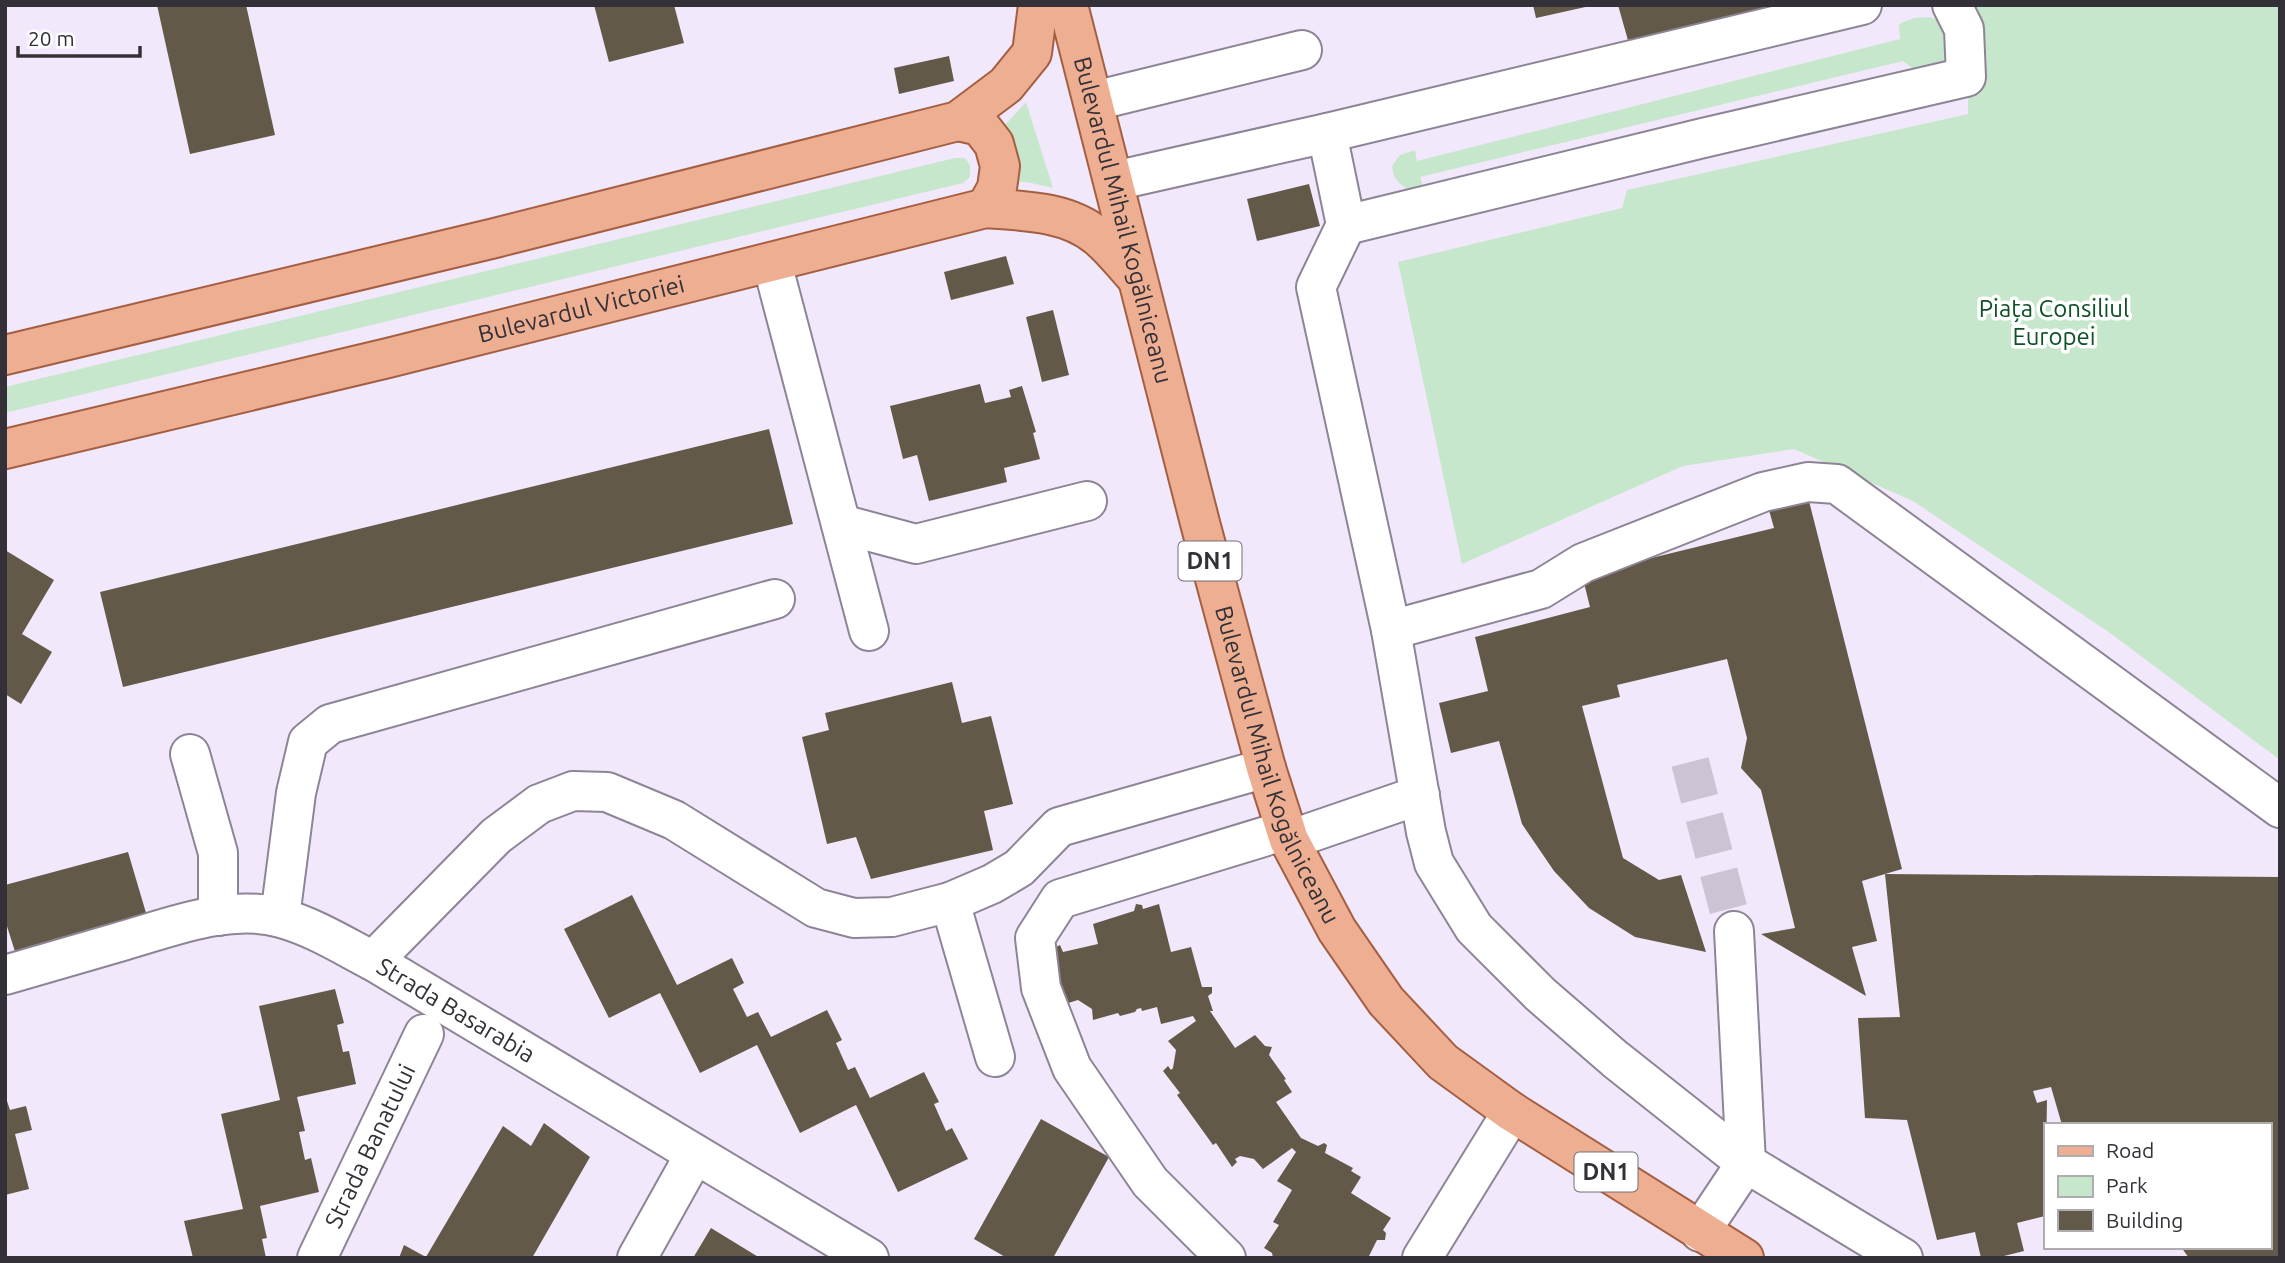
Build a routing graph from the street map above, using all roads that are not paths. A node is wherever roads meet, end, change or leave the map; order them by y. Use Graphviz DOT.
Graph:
graph roads {
  1 [pos="1038,5"];
  2 [pos="1068,5"];
  3 [pos="1862,5"];
  4 [pos="1952,5"];
  5 [pos="1302,50"];
  6 [pos="1094,101"];
  7 [pos="958,121"];
  8 [pos="1327,133"];
  9 [pos="1114,181"];
  10 [pos="986,208"];
  11 [pos="1346,225"];
  12 [pos="772,263"];
  13 [pos="1139,280"];
  14 [pos="5,355"];
  15 [pos="5,449"];
  16 [pos="1087,501"];
  17 [pos="841,524"];
  18 [pos="775,599"];
  19 [pos="869,631"];
  20 [pos="1391,631"];
  21 [pos="190,754"];
  22 [pos="1266,768"];
  23 [pos="1420,795"];
  24 [pos="2280,808"];
  25 [pos="1287,835"];
  26 [pos="950,902"];
  27 [pos="218,916"];
  28 [pos="280,917"];
  29 [pos="1734,931"];
  30 [pos="373,961"];
  31 [pos="5,975"];
  32 [pos="424,1034"];
  33 [pos="995,1058"];
  34 [pos="1512,1112"];
  35 [pos="695,1154"];
  36 [pos="1746,1163"];
  37 [pos="1700,1232"];
  38 [pos="317,1258"];
  39 [pos="637,1258"];
  40 [pos="869,1258"];
  41 [pos="1226,1258"];
  42 [pos="1422,1258"];
  43 [pos="1744,1258"];
  44 [pos="1903,1258"];
  1 -- 7 [label="main road"];
  2 -- 6 [label="main road, Bulevardul Mihail Kogălniceanu / DN1"];
  3 -- 8 [label="street"];
  4 -- 11 [label="street"];
  5 -- 6 [label="street"];
  6 -- 9 [label="main road, Bulevardul Mihail Kogălniceanu / DN1"];
  7 -- 10 [label="main road"];
  7 -- 14 [label="main road"];
  8 -- 9 [label="street"];
  8 -- 11 [label="street"];
  9 -- 13 [label="main road, Bulevardul Mihail Kogălniceanu / DN1"];
  10 -- 12 [label="main road, Bulevardul Victoriei"];
  10 -- 13 [label="main road, Bulevardul Victoriei"];
  11 -- 20 [label="street"];
  12 -- 15 [label="main road, Bulevardul Victoriei"];
  12 -- 17 [label="street"];
  13 -- 22 [label="main road, Bulevardul Mihail Kogălniceanu / DN1"];
  16 -- 17 [label="street"];
  17 -- 19 [label="street"];
  18 -- 28 [label="street"];
  20 -- 23 [label="street"];
  20 -- 24 [label="street"];
  21 -- 27 [label="street"];
  22 -- 25 [label="main road, Bulevardul Mihail Kogălniceanu / DN1"];
  22 -- 26 [label="street"];
  23 -- 25 [label="street"];
  23 -- 36 [label="street"];
  25 -- 34 [label="main road, Bulevardul Mihail Kogălniceanu / DN1"];
  25 -- 41 [label="street"];
  26 -- 30 [label="street"];
  26 -- 33 [label="street"];
  27 -- 28 [label="street, Strada Basarabia"];
  27 -- 31 [label="street, Strada Basarabia"];
  28 -- 30 [label="street, Strada Basarabia"];
  29 -- 36 [label="street"];
  30 -- 35 [label="street, Strada Basarabia"];
  32 -- 38 [label="street, Strada Banatului"];
  34 -- 37 [label="main road, Bulevardul Mihail Kogălniceanu / DN1"];
  34 -- 42 [label="street"];
  35 -- 39 [label="street"];
  35 -- 40 [label="street, Strada Basarabia"];
  36 -- 37 [label="street"];
  36 -- 44 [label="street"];
  37 -- 43 [label="main road, Bulevardul Mihail Kogălniceanu / DN1"];
}
